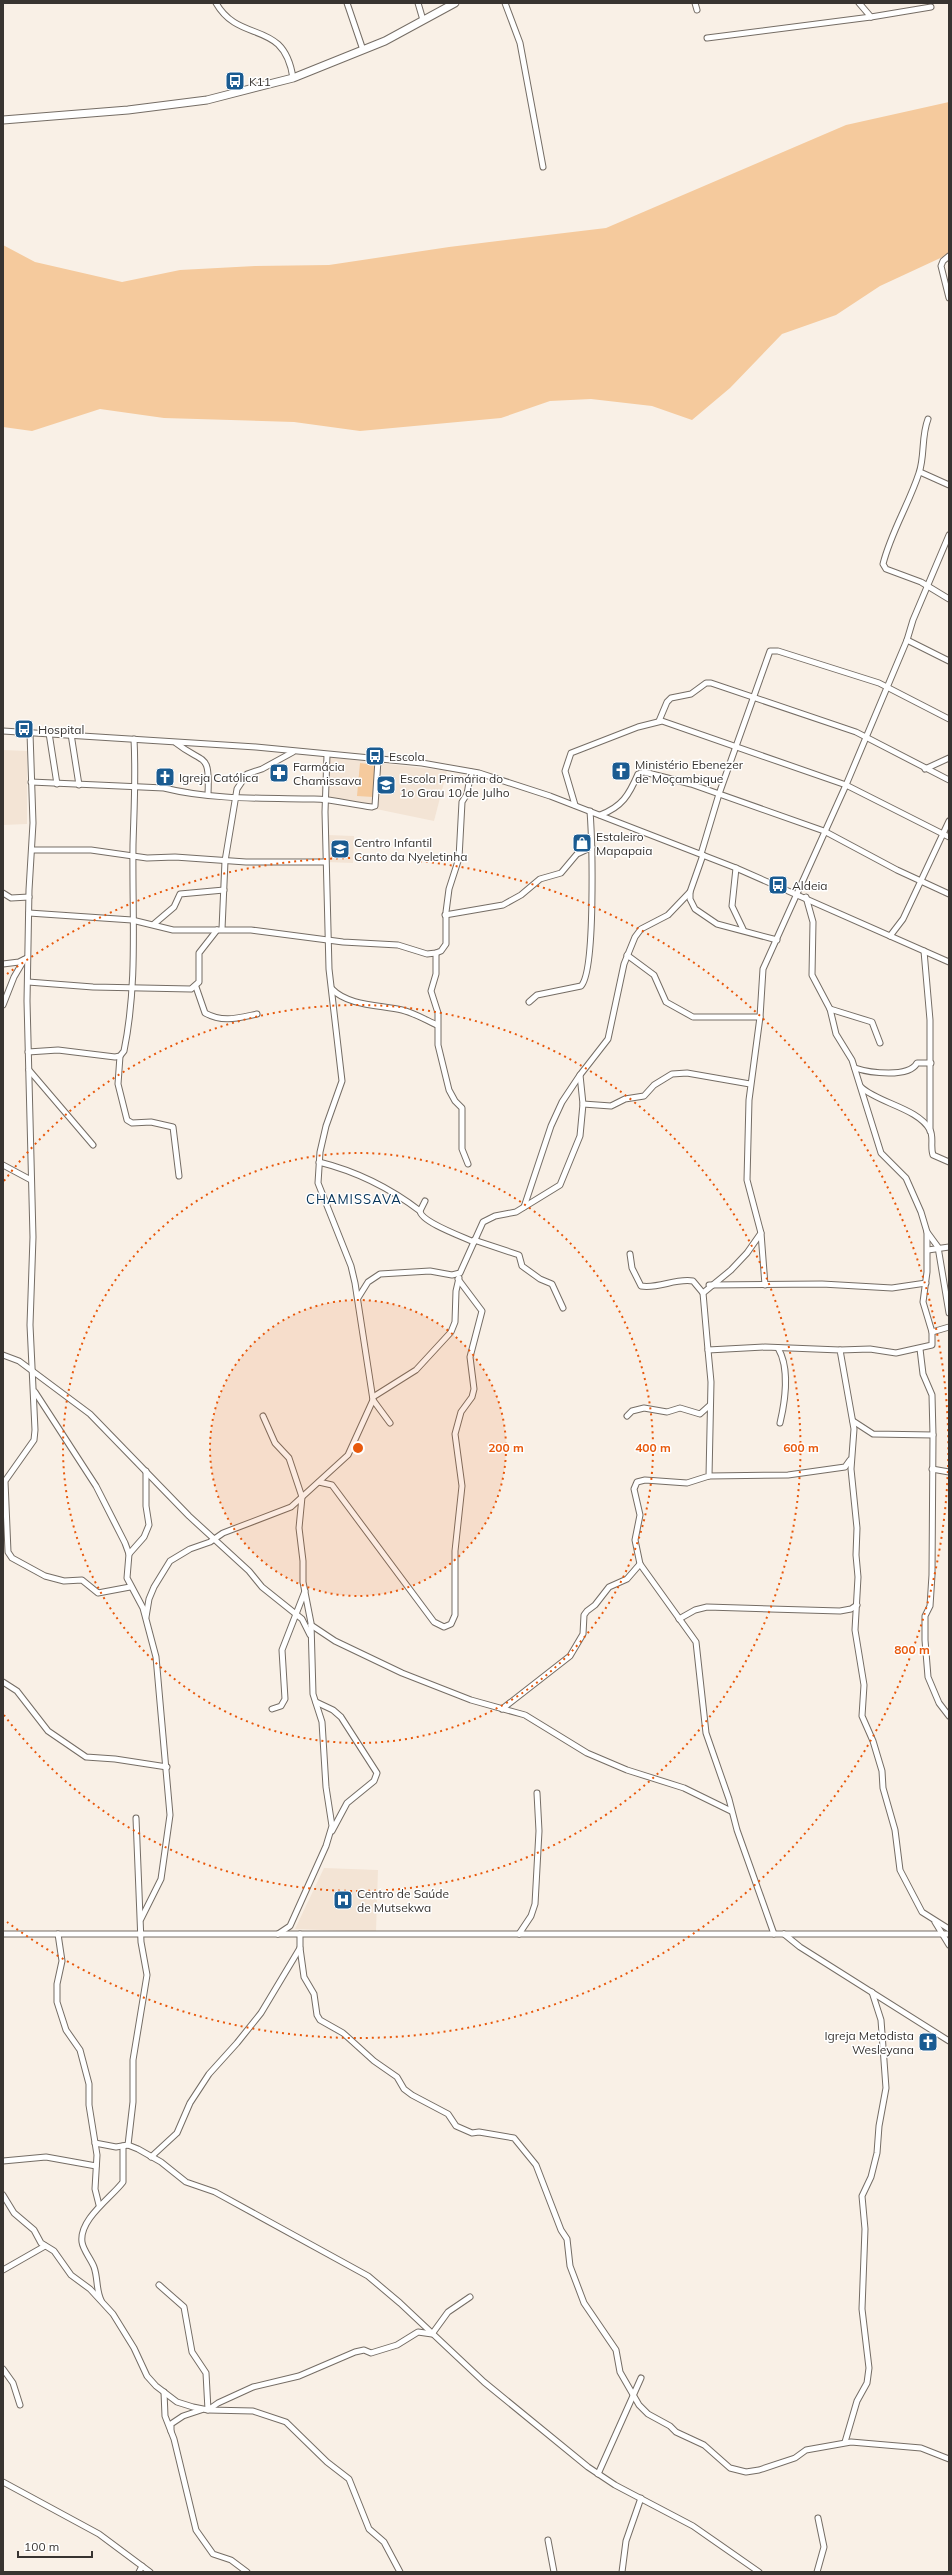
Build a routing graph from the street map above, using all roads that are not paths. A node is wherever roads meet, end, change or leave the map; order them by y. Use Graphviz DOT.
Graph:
graph roads {
  1 [pos="216,3"];
  2 [pos="348,3"];
  3 [pos="418,3"];
  4 [pos="455,3"];
  5 [pos="505,3"];
  6 [pos="695,3"];
  7 [pos="859,3"];
  8 [pos="931,7"];
  9 [pos="697,10"];
  10 [pos="871,17"];
  11 [pos="423,20"];
  12 [pos="707,38"];
  13 [pos="363,50"];
  14 [pos="294,78"];
  15 [pos="3,120"];
  16 [pos="543,167"];
  17 [pos="949,256"];
  18 [pos="949,298"];
  19 [pos="928,419"];
  20 [pos="920,472"];
  21 [pos="949,485"];
  22 [pos="949,534"];
  23 [pos="928,586"];
  24 [pos="949,599"];
  25 [pos="907,640"];
  26 [pos="949,661"];
  27 [pos="886,686"];
  28 [pos="754,698"];
  29 [pos="949,719"];
  30 [pos="659,721"];
  31 [pos="3,731"];
  32 [pos="30,733"];
  33 [pos="49,733"];
  34 [pos="71,734"];
  35 [pos="866,736"];
  36 [pos="134,739"];
  37 [pos="176,743"];
  38 [pos="738,746"];
  39 [pos="293,752"];
  40 [pos="327,756"];
  41 [pos="949,758"];
  42 [pos="378,760"];
  43 [pos="925,769"];
  44 [pos="471,772"];
  45 [pos="949,780"];
  46 [pos="31,782"];
  47 [pos="57,784"];
  48 [pos="846,784"];
  49 [pos="79,785"];
  50 [pos="137,788"];
  51 [pos="208,794"];
  52 [pos="719,794"];
  53 [pos="235,797"];
  54 [pos="325,800"];
  55 [pos="575,805"];
  56 [pos="590,811"];
  57 [pos="600,815"];
  58 [pos="949,821"];
  59 [pos="824,831"];
  60 [pos="942,834"];
  61 [pos="949,837"];
  62 [pos="592,847"];
  63 [pos="32,850"];
  64 [pos="702,854"];
  65 [pos="134,857"];
  66 [pos="225,861"];
  67 [pos="325,862"];
  68 [pos="736,868"];
  69 [pos="921,882"];
  70 [pos="224,890"];
  71 [pos="690,892"];
  72 [pos="3,893"];
  73 [pos="797,893"];
  74 [pos="949,894"];
  75 [pos="29,897"];
  76 [pos="806,897"];
  77 [pos="28,913"];
  78 [pos="445,916"];
  79 [pos="132,920"];
  80 [pos="154,924"];
  81 [pos="743,929"];
  82 [pos="220,930"];
  83 [pos="890,936"];
  84 [pos="329,939"];
  85 [pos="777,940"];
  86 [pos="924,951"];
  87 [pos="436,953"];
  88 [pos="627,955"];
  89 [pos="26,959"];
  90 [pos="948,963"];
  91 [pos="3,964"];
  92 [pos="28,982"];
  93 [pos="133,987"];
  94 [pos="196,987"];
  95 [pos="332,989"];
  96 [pos="529,1002"];
  97 [pos="3,1004"];
  98 [pos="830,1009"];
  99 [pos="257,1014"];
  100 [pos="760,1017"];
  101 [pos="437,1025"];
  102 [pos="880,1043"];
  103 [pos="28,1052"];
  104 [pos="120,1056"];
  105 [pos="931,1063"];
  106 [pos="856,1068"];
  107 [pos="29,1070"];
  108 [pos="580,1075"];
  109 [pos="750,1084"];
  110 [pos="860,1087"];
  111 [pos="583,1104"];
  112 [pos="930,1130"];
  113 [pos="93,1145"];
  114 [pos="319,1162"];
  115 [pos="949,1162"];
  116 [pos="468,1164"];
  117 [pos="3,1165"];
  118 [pos="179,1176"];
  119 [pos="31,1180"];
  120 [pos="425,1201"];
  121 [pos="524,1208"];
  122 [pos="420,1211"];
  123 [pos="927,1232"];
  124 [pos="761,1234"];
  125 [pos="474,1241"];
  126 [pos="949,1247"];
  127 [pos="938,1249"];
  128 [pos="928,1250"];
  129 [pos="630,1254"];
  130 [pos="460,1273"];
  131 [pos="458,1279"];
  132 [pos="926,1284"];
  133 [pos="709,1285"];
  134 [pos="765,1285"];
  135 [pos="703,1292"];
  136 [pos="358,1299"];
  137 [pos="563,1308"];
  138 [pos="949,1313"];
  139 [pos="949,1327"];
  140 [pos="932,1332"];
  141 [pos="778,1348"];
  142 [pos="920,1349"];
  143 [pos="708,1350"];
  144 [pos="840,1350"];
  145 [pos="3,1355"];
  146 [pos="33,1370"];
  147 [pos="34,1387"];
  148 [pos="373,1398"];
  149 [pos="710,1405"];
  150 [pos="263,1416"];
  151 [pos="627,1416"];
  152 [pos="853,1421"];
  153 [pos="390,1423"];
  154 [pos="780,1423"];
  155 [pos="934,1435"];
  156 [pos="851,1458"];
  157 [pos="932,1469"];
  158 [pos="146,1471"];
  159 [pos="949,1472"];
  160 [pos="710,1476"];
  161 [pos="319,1482"];
  162 [pos="302,1496"];
  163 [pos="214,1540"];
  164 [pos="129,1554"];
  165 [pos="640,1564"];
  166 [pos="130,1587"];
  167 [pos="305,1590"];
  168 [pos="857,1605"];
  169 [pos="297,1615"];
  170 [pos="146,1617"];
  171 [pos="679,1619"];
  172 [pos="311,1625"];
  173 [pos="311,1639"];
  174 [pos="3,1682"];
  175 [pos="316,1702"];
  176 [pos="272,1709"];
  177 [pos="502,1709"];
  178 [pos="949,1716"];
  179 [pos="167,1767"];
  180 [pos="537,1793"];
  181 [pos="731,1811"];
  182 [pos="136,1818"];
  183 [pos="332,1831"];
  184 [pos="141,1920"];
  185 [pos="935,1922"];
  186 [pos="290,1926"];
  187 [pos="949,1929"];
  188 [pos="3,1934"];
  189 [pos="58,1934"];
  190 [pos="131,1934"];
  191 [pos="141,1934"];
  192 [pos="277,1934"];
  193 [pos="298,1934"];
  194 [pos="519,1934"];
  195 [pos="774,1934"];
  196 [pos="784,1934"];
  197 [pos="942,1934"];
  198 [pos="948,1939"];
  199 [pos="141,1942"];
  200 [pos="300,1948"];
  201 [pos="872,1992"];
  202 [pos="949,2041"];
  203 [pos="95,2143"];
  204 [pos="125,2146"];
  205 [pos="151,2157"];
  206 [pos="3,2161"];
  207 [pos="96,2166"];
  208 [pos="3,2195"];
  209 [pos="100,2205"];
  210 [pos="45,2246"];
  211 [pos="3,2270"];
  212 [pos="159,2285"];
  213 [pos="470,2297"];
  214 [pos="102,2303"];
  215 [pos="432,2334"];
  216 [pos="3,2369"];
  217 [pos="641,2378"];
  218 [pos="164,2392"];
  219 [pos="633,2395"];
  220 [pos="20,2405"];
  221 [pos="205,2410"];
  222 [pos="171,2434"];
  223 [pos="845,2442"];
  224 [pos="949,2459"];
  225 [pos="598,2474"];
  226 [pos="3,2482"];
  227 [pos="641,2498"];
  228 [pos="818,2518"];
  229 [pos="548,2540"];
  230 [pos="142,2566"];
  231 [pos="138,2572"];
  232 [pos="150,2572"];
  233 [pos="247,2572"];
  234 [pos="400,2572"];
  235 [pos="554,2572"];
  236 [pos="622,2572"];
  237 [pos="759,2572"];
  238 [pos="817,2572"];
  1 -- 14 [label="street"];
  2 -- 13 [label="street"];
  3 -- 11 [label="street"];
  4 -- 11 [label="highway"];
  5 -- 16 [label="street"];
  6 -- 9 [label="street"];
  7 -- 10 [label="street"];
  8 -- 10 [label="street"];
  10 -- 12 [label="street"];
  11 -- 13 [label="highway"];
  13 -- 14 [label="highway"];
  14 -- 15 [label="highway"];
  17 -- 18 [label="street"];
  19 -- 20 [label="street"];
  20 -- 21 [label="street"];
  20 -- 23 [label="street"];
  22 -- 23 [label="street"];
  23 -- 24 [label="street"];
  23 -- 25 [label="street"];
  25 -- 26 [label="street"];
  25 -- 27 [label="street"];
  27 -- 28 [label="street"];
  27 -- 29 [label="street"];
  27 -- 35 [label="street"];
  28 -- 30 [label="street"];
  28 -- 35 [label="street"];
  28 -- 38 [label="street"];
  30 -- 38 [label="street"];
  30 -- 55 [label="street"];
  31 -- 32 [label="street"];
  32 -- 33 [label="street"];
  32 -- 46 [label="street"];
  33 -- 34 [label="street"];
  33 -- 47 [label="street"];
  34 -- 36 [label="street"];
  34 -- 49 [label="street"];
  35 -- 43 [label="street"];
  35 -- 48 [label="street"];
  36 -- 37 [label="street"];
  36 -- 50 [label="street"];
  37 -- 39 [label="street"];
  37 -- 51 [label="street"];
  38 -- 48 [label="street"];
  38 -- 52 [label="street"];
  39 -- 40 [label="street"];
  39 -- 53 [label="street"];
  40 -- 42 [label="street"];
  40 -- 54 [label="street"];
  41 -- 43 [label="street"];
  42 -- 44 [label="street"];
  42 -- 54 [label="street"];
  43 -- 45 [label="street"];
  44 -- 55 [label="street"];
  44 -- 78 [label="street"];
  46 -- 47 [label="street"];
  46 -- 63 [label="street"];
  47 -- 49 [label="street"];
  48 -- 59 [label="street"];
  48 -- 60 [label="street"];
  49 -- 50 [label="street"];
  50 -- 51 [label="street"];
  50 -- 65 [label="street"];
  51 -- 53 [label="street"];
  52 -- 57 [label="street"];
  52 -- 59 [label="street"];
  52 -- 64 [label="street"];
  53 -- 54 [label="street"];
  53 -- 66 [label="street"];
  54 -- 67 [label="street"];
  55 -- 56 [label="street"];
  56 -- 57 [label="street"];
  56 -- 62 [label="street"];
  57 -- 64 [label="street"];
  58 -- 60 [label="street"];
  59 -- 69 [label="street"];
  59 -- 73 [label="street"];
  60 -- 61 [label="street"];
  60 -- 69 [label="street"];
  62 -- 78 [label="street"];
  62 -- 96 [label="street"];
  63 -- 65 [label="street"];
  63 -- 75 [label="street"];
  64 -- 68 [label="street"];
  64 -- 71 [label="street"];
  65 -- 66 [label="street"];
  65 -- 79 [label="street"];
  66 -- 67 [label="street"];
  66 -- 70 [label="street"];
  67 -- 84 [label="street"];
  68 -- 73 [label="street"];
  68 -- 81 [label="street"];
  69 -- 74 [label="street"];
  69 -- 83 [label="street"];
  70 -- 80 [label="street"];
  70 -- 82 [label="street"];
  71 -- 81 [label="street"];
  71 -- 88 [label="street"];
  72 -- 75 [label="street"];
  73 -- 76 [label="street"];
  73 -- 85 [label="street"];
  75 -- 77 [label="street"];
  76 -- 83 [label="street"];
  76 -- 98 [label="street"];
  77 -- 79 [label="street"];
  77 -- 89 [label="street"];
  78 -- 87 [label="street"];
  79 -- 80 [label="street"];
  79 -- 93 [label="street"];
  80 -- 82 [label="street"];
  81 -- 85 [label="street"];
  82 -- 84 [label="street"];
  82 -- 94 [label="street"];
  83 -- 86 [label="street"];
  84 -- 87 [label="street"];
  84 -- 95 [label="street"];
  85 -- 100 [label="street"];
  86 -- 90 [label="street"];
  86 -- 105 [label="street"];
  87 -- 101 [label="street"];
  88 -- 100 [label="street"];
  88 -- 108 [label="street"];
  89 -- 91 [label="street"];
  89 -- 92 [label="street"];
  89 -- 97 [label="street"];
  92 -- 93 [label="street"];
  92 -- 103 [label="street"];
  93 -- 94 [label="street"];
  93 -- 104 [label="street"];
  94 -- 99 [label="street"];
  95 -- 101 [label="street"];
  95 -- 114 [label="street"];
  98 -- 102 [label="street"];
  98 -- 106 [label="street"];
  100 -- 109 [label="street"];
  101 -- 116 [label="street"];
  103 -- 104 [label="street"];
  103 -- 107 [label="street"];
  104 -- 118 [label="street"];
  105 -- 106 [label="street"];
  105 -- 112 [label="street"];
  106 -- 110 [label="street"];
  107 -- 113 [label="street"];
  107 -- 119 [label="street"];
  108 -- 111 [label="street"];
  108 -- 121 [label="street"];
  109 -- 111 [label="street"];
  109 -- 124 [label="street"];
  110 -- 112 [label="street"];
  110 -- 123 [label="street"];
  111 -- 121 [label="street"];
  112 -- 115 [label="street"];
  114 -- 122 [label="street"];
  114 -- 136 [label="street"];
  117 -- 119 [label="street"];
  119 -- 146 [label="street"];
  120 -- 122 [label="street"];
  121 -- 125 [label="street"];
  122 -- 125 [label="street"];
  123 -- 127 [label="street"];
  123 -- 128 [label="street"];
  124 -- 133 [label="street"];
  124 -- 134 [label="street"];
  125 -- 130 [label="street"];
  125 -- 137 [label="street"];
  126 -- 127 [label="street"];
  127 -- 128 [label="street"];
  127 -- 138 [label="street"];
  128 -- 132 [label="street"];
  129 -- 135 [label="street"];
  130 -- 131 [label="street"];
  130 -- 136 [label="street"];
  131 -- 148 [label="street"];
  131 -- 161 [label="street"];
  132 -- 134 [label="street"];
  132 -- 140 [label="street"];
  133 -- 134 [label="street"];
  133 -- 135 [label="street"];
  135 -- 143 [label="street"];
  136 -- 148 [label="street"];
  139 -- 140 [label="street"];
  140 -- 142 [label="street"];
  141 -- 143 [label="street"];
  141 -- 144 [label="street"];
  141 -- 154 [label="street"];
  142 -- 144 [label="street"];
  142 -- 155 [label="street"];
  143 -- 149 [label="street"];
  144 -- 152 [label="street"];
  145 -- 146 [label="street"];
  146 -- 147 [label="street"];
  146 -- 158 [label="street"];
  147 -- 164 [label="street"];
  147 -- 166 [label="street"];
  148 -- 153 [label="street"];
  148 -- 161 [label="street"];
  149 -- 151 [label="street"];
  149 -- 160 [label="street"];
  150 -- 162 [label="street"];
  152 -- 155 [label="street"];
  152 -- 156 [label="street"];
  155 -- 157 [label="street"];
  156 -- 160 [label="street"];
  156 -- 168 [label="street"];
  157 -- 159 [label="street"];
  157 -- 178 [label="street"];
  158 -- 163 [label="street"];
  158 -- 164 [label="street"];
  160 -- 165 [label="street"];
  161 -- 162 [label="street"];
  162 -- 163 [label="street"];
  162 -- 167 [label="street"];
  163 -- 169 [label="street"];
  163 -- 170 [label="street"];
  164 -- 166 [label="street"];
  165 -- 171 [label="street"];
  165 -- 177 [label="street"];
  166 -- 170 [label="street"];
  167 -- 169 [label="street"];
  167 -- 172 [label="street"];
  168 -- 171 [label="street"];
  168 -- 185 [label="street"];
  169 -- 173 [label="street"];
  169 -- 176 [label="street"];
  170 -- 179 [label="street"];
  171 -- 181 [label="street"];
  172 -- 173 [label="street"];
  172 -- 177 [label="street"];
  173 -- 175 [label="street"];
  174 -- 179 [label="street"];
  175 -- 183 [label="street"];
  175 -- 183 [label="street"];
  177 -- 181 [label="street"];
  179 -- 184 [label="street"];
  180 -- 194 [label="street"];
  181 -- 195 [label="street"];
  182 -- 184 [label="street"];
  183 -- 186 [label="street"];
  184 -- 191 [label="street"];
  185 -- 187 [label="street"];
  185 -- 197 [label="street"];
  186 -- 192 [label="street"];
  186 -- 193 [label="street"];
  188 -- 189 [label="street"];
  189 -- 190 [label="street"];
  189 -- 203 [label="street"];
  190 -- 191 [label="street"];
  190 -- 199 [label="street"];
  191 -- 192 [label="street"];
  191 -- 199 [label="street"];
  192 -- 193 [label="street"];
  193 -- 194 [label="street"];
  193 -- 200 [label="street"];
  194 -- 195 [label="street"];
  195 -- 196 [label="street"];
  196 -- 197 [label="street"];
  196 -- 201 [label="street"];
  197 -- 198 [label="street"];
  199 -- 204 [label="street"];
  200 -- 205 [label="street"];
  200 -- 219 [label="street"];
  201 -- 202 [label="street"];
  201 -- 223 [label="street"];
  203 -- 204 [label="street"];
  203 -- 207 [label="street"];
  204 -- 205 [label="street"];
  204 -- 209 [label="street"];
  205 -- 215 [label="street"];
  206 -- 207 [label="street"];
  207 -- 209 [label="street"];
  208 -- 210 [label="street"];
  209 -- 214 [label="street"];
  210 -- 211 [label="street"];
  210 -- 214 [label="street"];
  212 -- 221 [label="street"];
  213 -- 215 [label="street"];
  214 -- 218 [label="street"];
  215 -- 221 [label="street"];
  215 -- 225 [label="street"];
  216 -- 220 [label="street"];
  217 -- 219 [label="street"];
  218 -- 221 [label="street"];
  218 -- 222 [label="street"];
  219 -- 223 [label="street"];
  219 -- 225 [label="street"];
  221 -- 222 [label="street"];
  221 -- 234 [label="street"];
  222 -- 233 [label="street"];
  223 -- 224 [label="street"];
  225 -- 227 [label="street"];
  226 -- 230 [label="street"];
  227 -- 236 [label="street"];
  227 -- 237 [label="street"];
  228 -- 238 [label="street"];
  229 -- 235 [label="street"];
  230 -- 231 [label="street"];
  230 -- 232 [label="street"];
}
